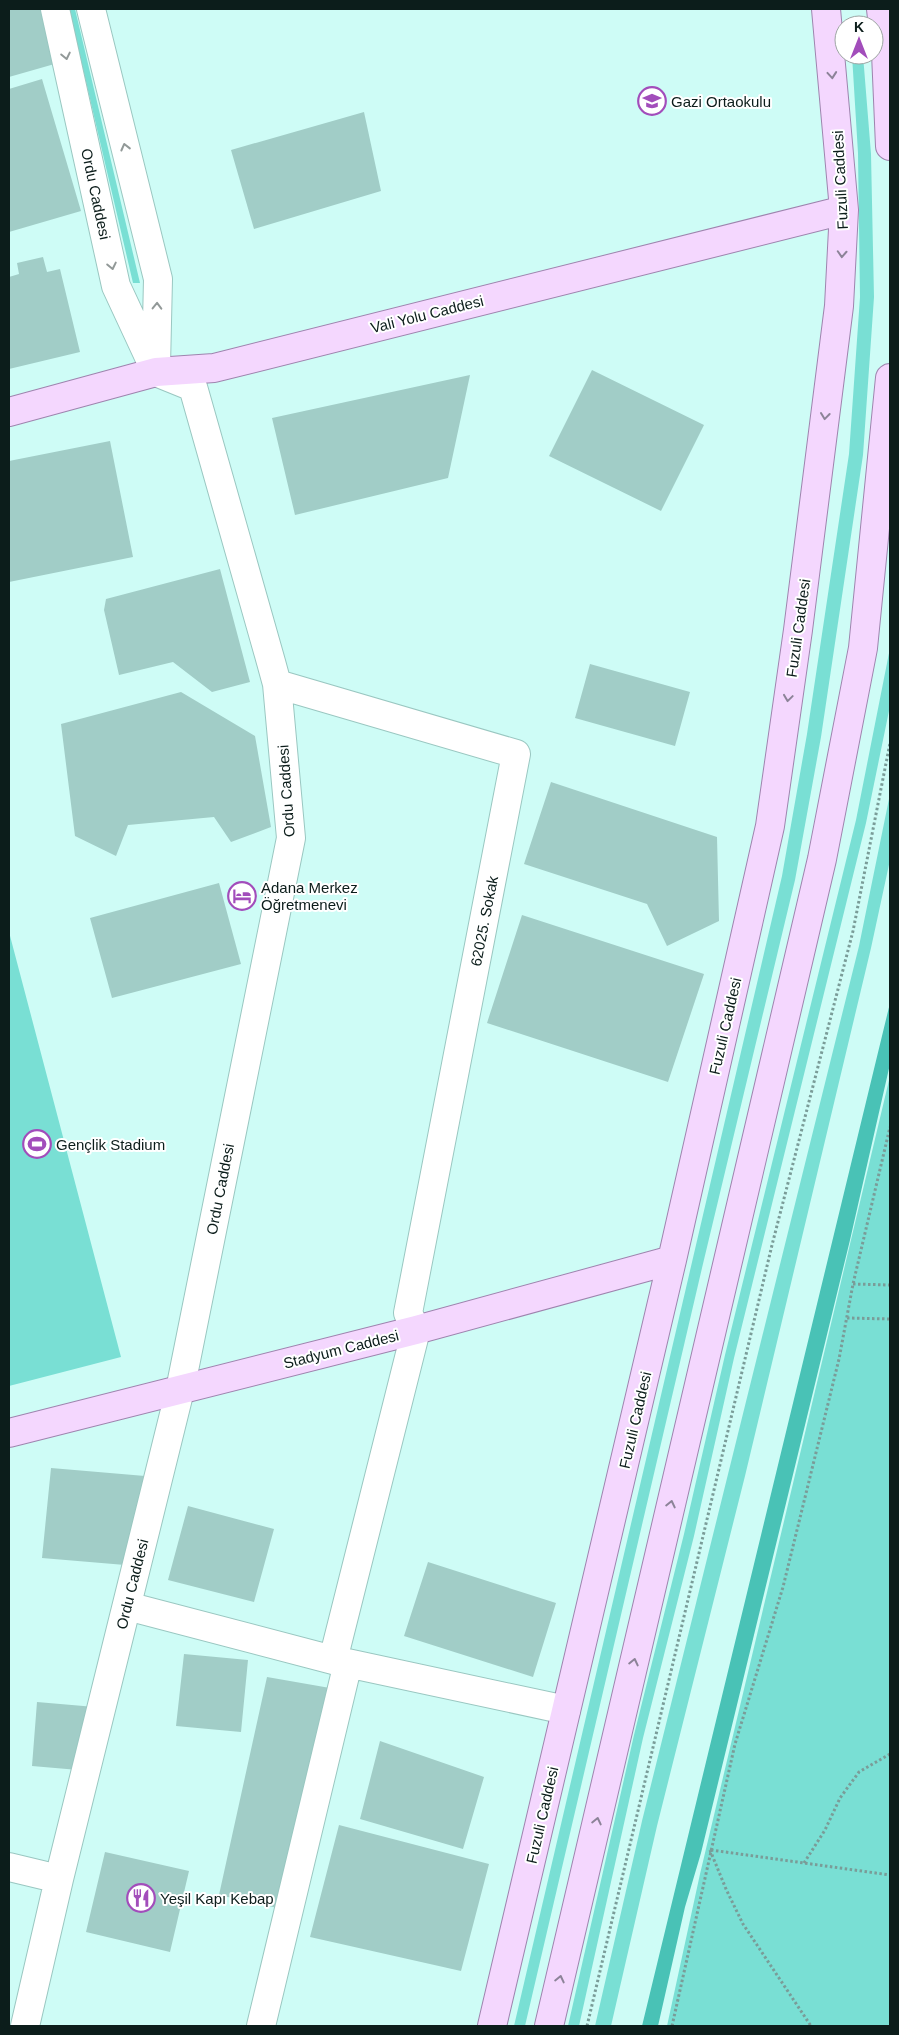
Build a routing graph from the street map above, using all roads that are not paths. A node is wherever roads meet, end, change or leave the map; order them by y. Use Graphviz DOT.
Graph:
graph roads {
  1 [pos="55,9"];
  2 [pos="91,9"];
  3 [pos="826,9"];
  4 [pos="881,9"];
  5 [pos="890,146"];
  6 [pos="844,210"];
  7 [pos="156,372"];
  8 [pos="890,378"];
  9 [pos="9,412"];
  10 [pos="277,684"];
  11 [pos="672,1260"];
  12 [pos="416,1330"];
  13 [pos="180,1390"];
  14 [pos="9,1433"];
  15 [pos="127,1606"];
  16 [pos="340,1661"];
  17 [pos="566,1710"];
  18 [pos="9,1867"];
  19 [pos="59,1879"];
  20 [pos="34,2024"];
  21 [pos="261,2026"];
  22 [pos="492,2026"];
  23 [pos="549,2026"];
  1 -- 7 [label="street, Ordu Caddesi, one-way"];
  7 -- 2 [label="street, one-way"];
  3 -- 6 [label="main road, Fuzuli Caddesi, one-way"];
  4 -- 5 [label="main road"];
  6 -- 7 [label="main road, Vali Yolu Caddesi"];
  6 -- 11 [label="main road, Fuzuli Caddesi, one-way"];
  7 -- 9 [label="main road, Vali Yolu Caddesi"];
  7 -- 10 [label="street, Ordu Caddesi"];
  23 -- 8 [label="main road, one-way"];
  10 -- 12 [label="street, 62025. Sokak"];
  10 -- 13 [label="street, Ordu Caddesi"];
  11 -- 12 [label="main road, Stadyum Caddesi"];
  11 -- 17 [label="main road, Fuzuli Caddesi"];
  12 -- 13 [label="main road, Stadyum Caddesi"];
  12 -- 16 [label="street"];
  13 -- 14 [label="main road, Stadyum Caddesi"];
  13 -- 15 [label="street, Ordu Caddesi"];
  15 -- 16 [label="street"];
  15 -- 19 [label="street, Ordu Caddesi"];
  16 -- 17 [label="street"];
  16 -- 21 [label="street"];
  17 -- 22 [label="main road, Fuzuli Caddesi"];
  18 -- 19 [label="street"];
  19 -- 20 [label="street, Ordu Caddesi"];
}
